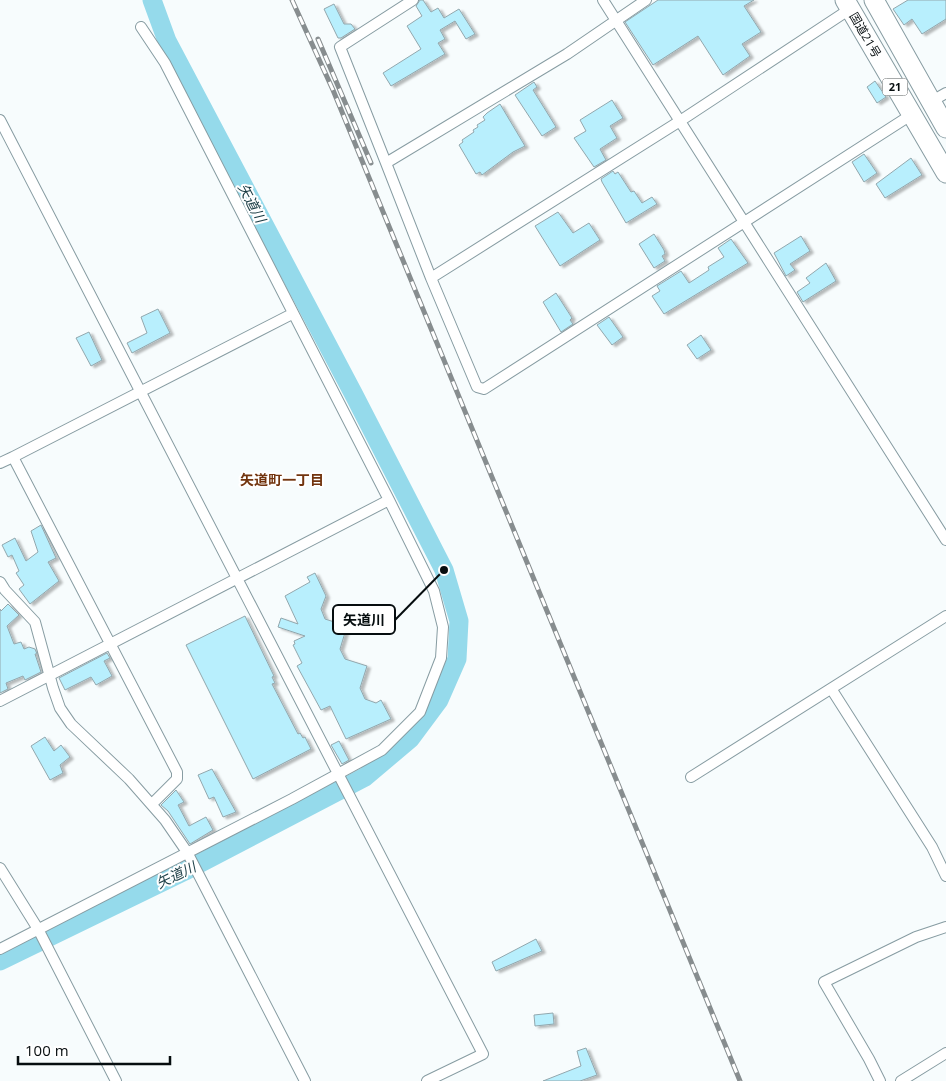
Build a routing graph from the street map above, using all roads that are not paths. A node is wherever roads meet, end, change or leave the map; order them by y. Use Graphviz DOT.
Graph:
graph roads {
  1 [pos="413,0"];
  2 [pos="603,0"];
  3 [pos="646,0"];
  4 [pos="874,0"];
  5 [pos="847,4"];
  6 [pos="616,20"];
  7 [pos="141,27"];
  8 [pos="939,97"];
  9 [pos="911,115"];
  10 [pos="0,120"];
  11 [pos="680,121"];
  12 [pos="946,128"];
  13 [pos="386,163"];
  14 [pos="946,173"];
  15 [pos="744,222"];
  16 [pos="431,278"];
  17 [pos="292,314"];
  18 [pos="141,392"];
  19 [pos="13,456"];
  20 [pos="0,463"];
  21 [pos="389,500"];
  22 [pos="946,540"];
  23 [pos="238,579"];
  24 [pos="2,590"];
  25 [pos="946,616"];
  26 [pos="110,644"];
  27 [pos="49,676"];
  28 [pos="832,690"];
  29 [pos="0,701"];
  30 [pos="340,776"];
  31 [pos="691,777"];
  32 [pos="152,804"];
  33 [pos="188,854"];
  34 [pos="0,868"];
  35 [pos="946,876"];
  36 [pos="946,927"];
  37 [pos="38,931"];
  38 [pos="0,949"];
  39 [pos="946,1053"];
  40 [pos="116,1081"];
  41 [pos="305,1081"];
  42 [pos="428,1081"];
  43 [pos="880,1081"];
  44 [pos="901,1081"];
  1 -- 13 [label="street"];
  2 -- 6 [label="street"];
  3 -- 6 [label="street"];
  4 -- 8 [label="highway, 国道21号 / 21"];
  5 -- 9 [label="highway, 国道21号 / 21"];
  5 -- 11 [label="street"];
  6 -- 11 [label="street"];
  6 -- 13 [label="street"];
  7 -- 17 [label="street"];
  8 -- 12 [label="highway, 国道21号 / 21"];
  9 -- 14 [label="highway, 国道21号 / 21"];
  9 -- 15 [label="street"];
  10 -- 18 [label="street"];
  11 -- 15 [label="street"];
  11 -- 16 [label="street"];
  13 -- 16 [label="street"];
  15 -- 16 [label="street"];
  15 -- 22 [label="street"];
  17 -- 18 [label="street"];
  17 -- 21 [label="street"];
  18 -- 19 [label="street"];
  18 -- 23 [label="street"];
  19 -- 20 [label="street"];
  19 -- 26 [label="street"];
  21 -- 23 [label="street"];
  21 -- 30 [label="street"];
  23 -- 26 [label="street"];
  23 -- 30 [label="street"];
  24 -- 27 [label="street"];
  25 -- 28 [label="street"];
  26 -- 27 [label="street"];
  26 -- 32 [label="street"];
  27 -- 29 [label="street"];
  27 -- 32 [label="street"];
  28 -- 31 [label="street"];
  28 -- 35 [label="street"];
  30 -- 33 [label="street"];
  30 -- 42 [label="street"];
  32 -- 33 [label="street"];
  33 -- 37 [label="street"];
  33 -- 41 [label="street"];
  34 -- 37 [label="street"];
  36 -- 43 [label="street"];
  37 -- 38 [label="street"];
  37 -- 40 [label="street"];
  39 -- 44 [label="street"];
}
